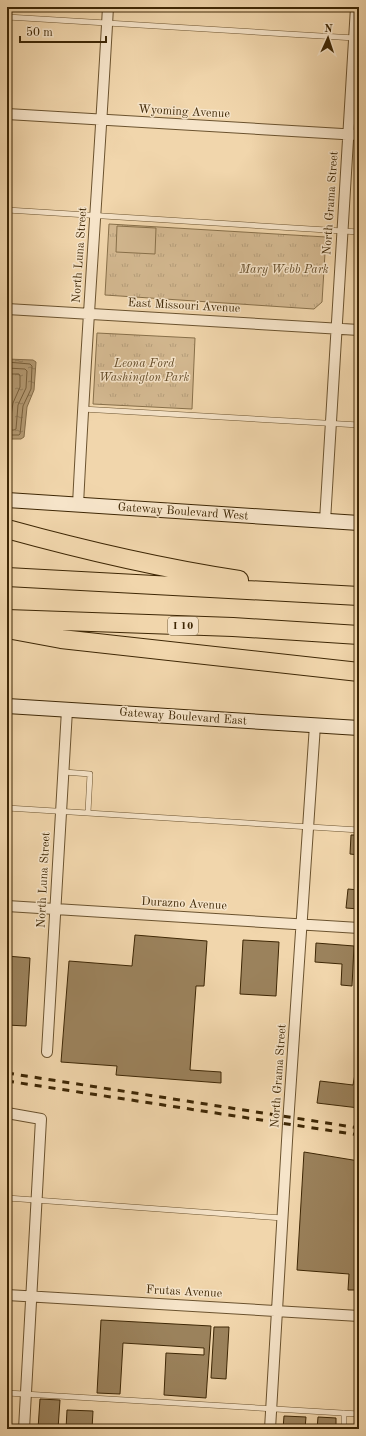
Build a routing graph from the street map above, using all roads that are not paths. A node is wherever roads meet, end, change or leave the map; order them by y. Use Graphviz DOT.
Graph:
graph roads {
  1 [pos="108,7"];
  2 [pos="356,7"];
  3 [pos="7,17"];
  4 [pos="107,23"];
  5 [pos="356,38"];
  6 [pos="7,114"];
  7 [pos="102,120"];
  8 [pos="348,134"];
  9 [pos="359,135"];
  10 [pos="7,210"];
  11 [pos="96,216"];
  12 [pos="342,231"];
  13 [pos="359,232"];
  14 [pos="7,309"];
  15 [pos="88,313"];
  16 [pos="336,328"];
  17 [pos="359,330"];
  18 [pos="82,410"];
  19 [pos="331,423"];
  20 [pos="359,425"];
  21 [pos="7,500"];
  22 [pos="78,505"];
  23 [pos="325,521"];
  24 [pos="359,523"];
  25 [pos="7,529"];
  26 [pos="7,577"];
  27 [pos="351,596"];
  28 [pos="7,619"];
  29 [pos="7,629"];
  30 [pos="359,635"];
  31 [pos="359,672"];
  32 [pos="7,706"];
  33 [pos="68,710"];
  34 [pos="315,725"];
  35 [pos="359,728"];
  36 [pos="64,772"];
  37 [pos="7,808"];
  38 [pos="61,811"];
  39 [pos="88,812"];
  40 [pos="308,827"];
  41 [pos="359,830"];
  42 [pos="7,906"];
  43 [pos="55,909"];
  44 [pos="301,924"];
  45 [pos="359,928"];
  46 [pos="47,1052"];
  47 [pos="7,1113"];
  48 [pos="7,1198"];
  49 [pos="37,1200"];
  50 [pos="283,1218"];
  51 [pos="7,1295"];
  52 [pos="32,1296"];
  53 [pos="277,1311"];
  54 [pos="359,1316"];
  55 [pos="7,1393"];
  56 [pos="26,1394"];
  57 [pos="272,1408"];
  58 [pos="344,1413"];
  59 [pos="359,1414"];
  60 [pos="24,1429"];
  61 [pos="270,1429"];
  62 [pos="344,1429"];
  1 -- 4 [label="street, North Luna Street"];
  2 -- 5 [label="street, North Grama Street"];
  3 -- 4 [label="lane"];
  4 -- 5 [label="lane"];
  4 -- 7 [label="street, North Luna Street"];
  5 -- 8 [label="street, North Grama Street"];
  6 -- 7 [label="street, Wyoming Avenue"];
  7 -- 8 [label="street, Wyoming Avenue"];
  7 -- 11 [label="street, North Luna Street"];
  8 -- 9 [label="street, Wyoming Avenue"];
  8 -- 12 [label="street, North Grama Street"];
  10 -- 11 [label="lane"];
  11 -- 12 [label="lane"];
  11 -- 15 [label="street, North Luna Street"];
  12 -- 13 [label="lane"];
  12 -- 16 [label="street, North Grama Street"];
  14 -- 15 [label="street, East Missouri Avenue"];
  15 -- 16 [label="street, East Missouri Avenue"];
  15 -- 18 [label="street, North Luna Street"];
  16 -- 17 [label="street, East Missouri Avenue"];
  16 -- 19 [label="street, North Grama Street"];
  18 -- 19 [label="lane"];
  18 -- 22 [label="street, North Luna Street"];
  19 -- 20 [label="lane"];
  19 -- 23 [label="street, North Grama Street"];
  21 -- 22 [label="main road, Gateway Boulevard West"];
  22 -- 23 [label="main road, Gateway Boulevard West"];
  23 -- 24 [label="main road, Gateway Boulevard West"];
  25 -- 27 [label="highway"];
  26 -- 27 [label="highway"];
  28 -- 30 [label="highway, I 10"];
  29 -- 31 [label="highway"];
  32 -- 33 [label="main road, Gateway Boulevard East"];
  33 -- 34 [label="main road, Gateway Boulevard East"];
  33 -- 36 [label="street, North Luna Street"];
  34 -- 35 [label="main road, Gateway Boulevard East"];
  34 -- 40 [label="street, North Grama Street"];
  36 -- 38 [label="street, North Luna Street"];
  36 -- 39 [label="lane"];
  37 -- 38 [label="lane"];
  38 -- 39 [label="lane"];
  38 -- 43 [label="street, North Luna Street"];
  39 -- 40 [label="lane"];
  40 -- 41 [label="lane"];
  40 -- 44 [label="street, North Grama Street"];
  42 -- 43 [label="street, Durazno Avenue"];
  43 -- 44 [label="street, Durazno Avenue"];
  43 -- 46 [label="street, North Luna Street"];
  44 -- 45 [label="street, Durazno Avenue"];
  44 -- 50 [label="street, North Grama Street"];
  47 -- 49 [label="street"];
  48 -- 49 [label="lane"];
  49 -- 50 [label="lane"];
  49 -- 52 [label="street"];
  50 -- 53 [label="street, North Grama Street"];
  51 -- 52 [label="street, Frutas Avenue"];
  52 -- 53 [label="street, Frutas Avenue"];
  52 -- 56 [label="street"];
  53 -- 54 [label="street, Frutas Avenue"];
  53 -- 57 [label="street, North Grama Street"];
  55 -- 56 [label="lane"];
  56 -- 57 [label="lane"];
  56 -- 60 [label="street"];
  57 -- 58 [label="lane"];
  57 -- 61 [label="street, North Grama Street"];
  58 -- 59 [label="lane"];
  58 -- 62 [label="lane"];
}
